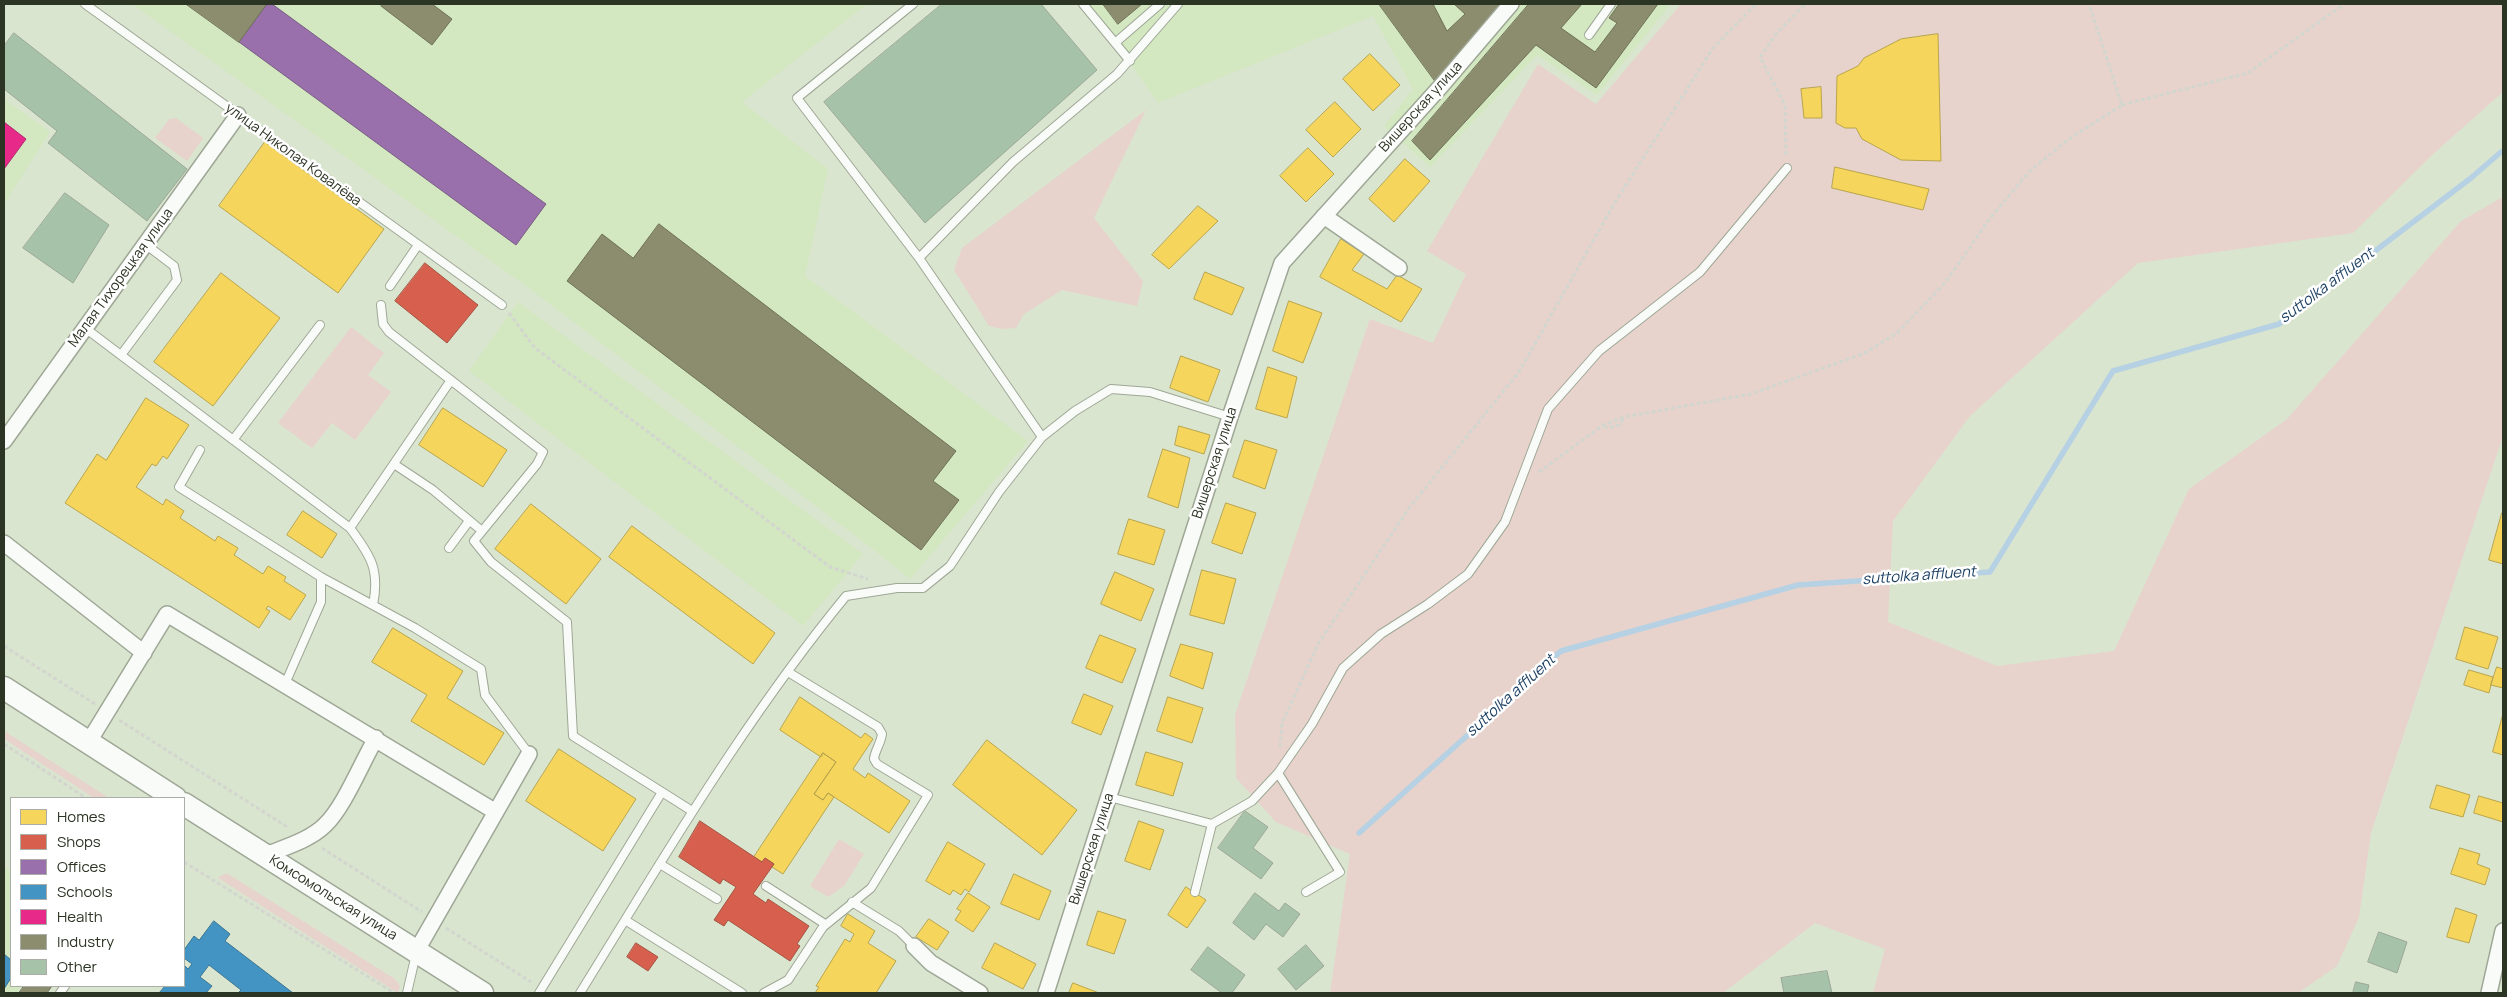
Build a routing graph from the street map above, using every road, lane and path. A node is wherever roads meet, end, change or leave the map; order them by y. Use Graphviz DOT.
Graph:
graph roads {
  1 [pos="85,4"];
  2 [pos="913,4"];
  3 [pos="1083,4"];
  4 [pos="1160,4"];
  5 [pos="1178,4"];
  6 [pos="1511,4"];
  7 [pos="1611,4"];
  8 [pos="1756,4"];
  9 [pos="1805,4"];
  10 [pos="2088,4"];
  11 [pos="2344,4"];
  12 [pos="1589,35"];
  13 [pos="1115,42"];
  14 [pos="1130,61"];
  15 [pos="2122,105"];
  16 [pos="238,115"];
  17 [pos="1787,168"];
  18 [pos="1324,216"];
  19 [pos="145,244"];
  20 [pos="418,245"];
  21 [pos="919,258"];
  22 [pos="1399,268"];
  23 [pos="390,286"];
  24 [pos="381,305"];
  25 [pos="502,305"];
  26 [pos="320,325"];
  27 [pos="85,328"];
  28 [pos="121,355"];
  29 [pos="452,380"];
  30 [pos="1230,417"];
  31 [pos="1042,436"];
  32 [pos="233,440"];
  33 [pos="4,441"];
  34 [pos="200,450"];
  35 [pos="394,464"];
  36 [pos="1535,477"];
  37 [pos="469,521"];
  38 [pos="350,528"];
  39 [pos="482,531"];
  40 [pos="4,543"];
  41 [pos="448,548"];
  42 [pos="321,577"];
  43 [pos="897,588"];
  44 [pos="373,605"];
  45 [pos="4,646"];
  46 [pos="144,654"];
  47 [pos="788,672"];
  48 [pos="285,684"];
  49 [pos="4,688"];
  50 [pos="108,713"];
  51 [pos="376,738"];
  52 [pos="4,744"];
  53 [pos="88,744"];
  54 [pos="529,754"];
  55 [pos="1278,774"];
  56 [pos="662,792"];
  57 [pos="84,797"];
  58 [pos="170,797"];
  59 [pos="1109,797"];
  60 [pos="185,807"];
  61 [pos="692,811"];
  62 [pos="496,812"];
  63 [pos="1212,824"];
  64 [pos="305,838"];
  65 [pos="266,855"];
  66 [pos="185,863"];
  67 [pos="660,864"];
  68 [pos="766,886"];
  69 [pos="1195,892"];
  70 [pos="1306,892"];
  71 [pos="717,899"];
  72 [pos="852,902"];
  73 [pos="625,920"];
  74 [pos="435,921"];
  75 [pos="825,924"];
  76 [pos="2503,931"];
  77 [pos="914,946"];
  78 [pos="417,950"];
  79 [pos="540,991"];
  80 [pos="394,993"];
  81 [pos="406,993"];
  82 [pos="482,993"];
  83 [pos="580,993"];
  84 [pos="742,993"];
  85 [pos="764,993"];
  86 [pos="980,993"];
  87 [pos="1046,993"];
  88 [pos="2489,993"];
  1 -- 16 [label="lane, улица Николая Ковалёва"];
  2 -- 21 [label="lane"];
  3 -- 13 [label="lane"];
  4 -- 13 [label="lane"];
  5 -- 14 [label="lane"];
  6 -- 18 [label="street, Вишерская улица"];
  7 -- 12 [label="lane"];
  8 -- 55 [label="path"];
  9 -- 17 [label="path"];
  10 -- 15 [label="path"];
  11 -- 15 [label="path"];
  13 -- 14 [label="lane"];
  14 -- 21 [label="lane"];
  15 -- 36 [label="path"];
  16 -- 19 [label="street, Малая Тихорецкая улица"];
  16 -- 20 [label="lane, улица Николая Ковалёва"];
  17 -- 55 [label="lane"];
  18 -- 22 [label="street"];
  18 -- 30 [label="street, Вишерская улица"];
  19 -- 27 [label="street, Малая Тихорецкая улица"];
  19 -- 28 [label="lane"];
  20 -- 23 [label="lane"];
  20 -- 25 [label="lane, улица Николая Ковалёва"];
  21 -- 31 [label="lane"];
  24 -- 29 [label="lane"];
  25 -- 43 [label="path"];
  26 -- 32 [label="lane"];
  27 -- 28 [label="lane"];
  27 -- 33 [label="street, Малая Тихорецкая улица"];
  28 -- 32 [label="lane"];
  29 -- 35 [label="lane"];
  29 -- 39 [label="lane"];
  30 -- 31 [label="lane"];
  30 -- 59 [label="street, Вишерская улица"];
  31 -- 43 [label="lane"];
  32 -- 38 [label="lane"];
  34 -- 42 [label="lane"];
  35 -- 37 [label="lane"];
  35 -- 38 [label="lane"];
  37 -- 39 [label="lane"];
  37 -- 41 [label="lane"];
  38 -- 44 [label="lane"];
  39 -- 56 [label="lane"];
  40 -- 46 [label="street"];
  42 -- 44 [label="lane"];
  42 -- 48 [label="lane"];
  43 -- 47 [label="lane"];
  44 -- 54 [label="lane"];
  45 -- 50 [label="path"];
  46 -- 48 [label="street"];
  46 -- 50 [label="street"];
  47 -- 61 [label="lane"];
  47 -- 72 [label="lane"];
  48 -- 51 [label="street"];
  49 -- 53 [label="main road, Комсомольская улица"];
  50 -- 53 [label="street"];
  50 -- 64 [label="path"];
  51 -- 62 [label="street"];
  51 -- 64 [label="street"];
  52 -- 57 [label="path"];
  53 -- 58 [label="main road, Комсомольская улица"];
  54 -- 62 [label="street"];
  55 -- 63 [label="lane"];
  55 -- 70 [label="lane"];
  56 -- 61 [label="lane"];
  56 -- 79 [label="lane"];
  59 -- 63 [label="lane"];
  59 -- 87 [label="street, Вишерская улица"];
  60 -- 65 [label="main road, Комсомольская улица"];
  61 -- 67 [label="lane"];
  62 -- 74 [label="street"];
  63 -- 69 [label="lane"];
  64 -- 65 [label="street"];
  64 -- 74 [label="path"];
  65 -- 78 [label="main road, Комсомольская улица"];
  66 -- 80 [label="path"];
  67 -- 71 [label="lane"];
  67 -- 73 [label="lane"];
  68 -- 75 [label="lane"];
  72 -- 75 [label="lane"];
  72 -- 77 [label="lane"];
  73 -- 83 [label="lane"];
  73 -- 84 [label="lane"];
  74 -- 78 [label="street"];
  74 -- 79 [label="path"];
  75 -- 85 [label="lane"];
  76 -- 88 [label="street"];
  77 -- 86 [label="street"];
  78 -- 81 [label="lane"];
  78 -- 82 [label="main road, Комсомольская улица"];
}
